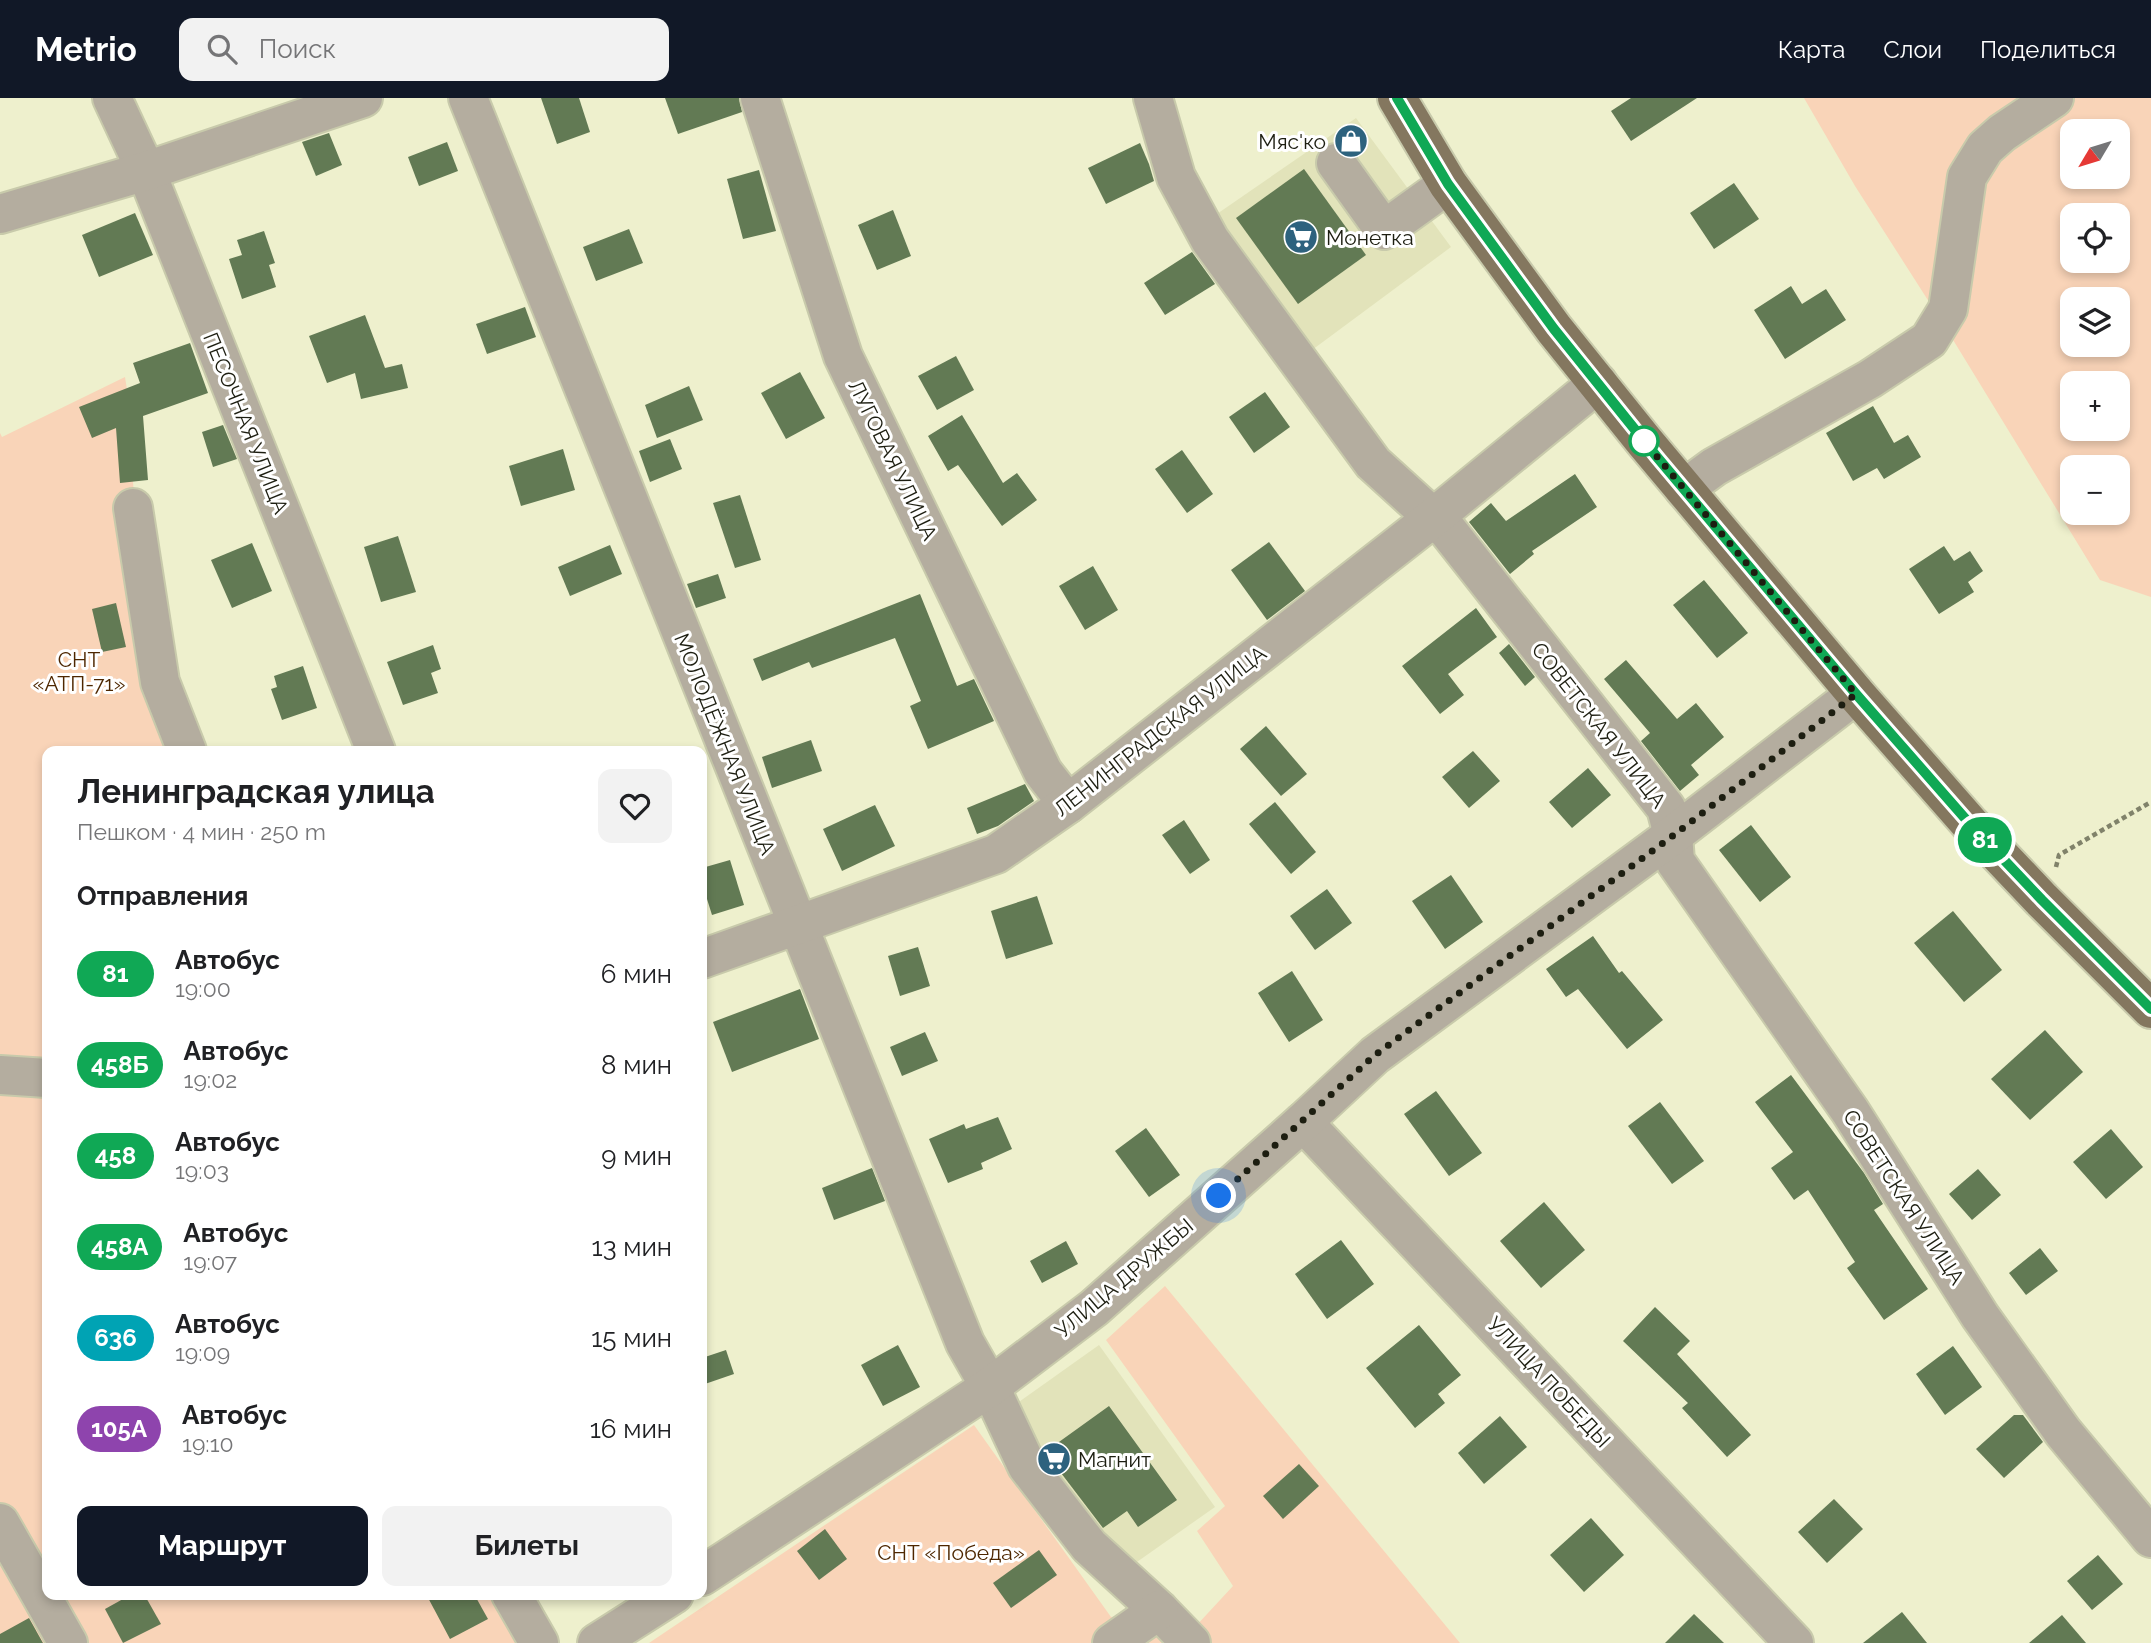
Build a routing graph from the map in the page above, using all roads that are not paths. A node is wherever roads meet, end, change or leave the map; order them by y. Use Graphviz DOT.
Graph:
graph roads {
  1 [pos="111,98"];
  2 [pos="363,98"];
  3 [pos="468,98"];
  4 [pos="760,98"];
  5 [pos="1153,98"];
  6 [pos="1397,98"];
  7 [pos="2054,98"];
  8 [pos="1336,163"];
  9 [pos="146,171"];
  10 [pos="1448,184"];
  11 [pos="0,214"];
  12 [pos="1598,383"];
  13 [pos="1684,489"];
  14 [pos="133,508"];
  15 [pos="1433,518"];
  16 [pos="1856,694"];
  17 [pos="185,746"];
  18 [pos="374,746"];
  19 [pos="1068,804"];
  20 [pos="1674,835"];
  21 [pos="797,925"];
  22 [pos="707,957"];
  23 [pos="2151,1009"];
  24 [pos="0,1074"];
  25 [pos="42,1078"];
  26 [pos="1303,1122"];
  27 [pos="990,1387"];
  28 [pos="0,1523"];
  29 [pos="2151,1538"];
  30 [pos="707,1564"];
  31 [pos="42,1597"];
  32 [pos="44,1600"];
  33 [pos="514,1600"];
  34 [pos="665,1600"];
  35 [pos="1159,1610"];
  36 [pos="68,1643"];
  37 [pos="539,1643"];
  38 [pos="597,1643"];
  39 [pos="1112,1643"];
  40 [pos="1191,1643"];
  41 [pos="1794,1643"];
  1 -- 9 [label="street, ПЕСОЧНАЯ УЛИЦА"];
  2 -- 9 [label="street"];
  3 -- 21 [label="street, МОЛОДЁЖНАЯ УЛИЦА"];
  4 -- 19 [label="street, ЛУГОВАЯ УЛИЦА"];
  5 -- 15 [label="street, СОВЕТСКАЯ УЛИЦА"];
  6 -- 10 [label="main road"];
  7 -- 13 [label="street"];
  8 -- 10 [label="street"];
  9 -- 11 [label="street"];
  9 -- 18 [label="street, ПЕСОЧНАЯ УЛИЦА"];
  10 -- 12 [label="main road"];
  12 -- 13 [label="main road"];
  12 -- 15 [label="street, ЛЕНИНГРАДСКАЯ УЛИЦА"];
  13 -- 16 [label="main road"];
  14 -- 17 [label="street"];
  15 -- 19 [label="street, ЛЕНИНГРАДСКАЯ УЛИЦА"];
  15 -- 20 [label="street, СОВЕТСКАЯ УЛИЦА"];
  16 -- 20 [label="street, УЛИЦА ДРУЖБЫ"];
  16 -- 23 [label="main road"];
  19 -- 21 [label="street, ЛЕНИНГРАДСКАЯ УЛИЦА"];
  20 -- 26 [label="street, УЛИЦА ДРУЖБЫ"];
  20 -- 29 [label="street, СОВЕТСКАЯ УЛИЦА"];
  21 -- 22 [label="street, ЛЕНИНГРАДСКАЯ УЛИЦА"];
  21 -- 27 [label="street, МОЛОДЁЖНАЯ УЛИЦА"];
  24 -- 25 [label="street"];
  26 -- 27 [label="street, УЛИЦА ДРУЖБЫ"];
  26 -- 41 [label="street, УЛИЦА ПОБЕДЫ"];
  27 -- 30 [label="street, УЛИЦА ДРУЖБЫ"];
  27 -- 35 [label="street, МОЛОДЁЖНАЯ УЛИЦА"];
  28 -- 31 [label="street"];
  32 -- 36 [label="street"];
  33 -- 37 [label="street"];
  34 -- 38 [label="street"];
  35 -- 39 [label="street"];
  35 -- 40 [label="street, МОЛОДЁЖНАЯ УЛИЦА"];
}
